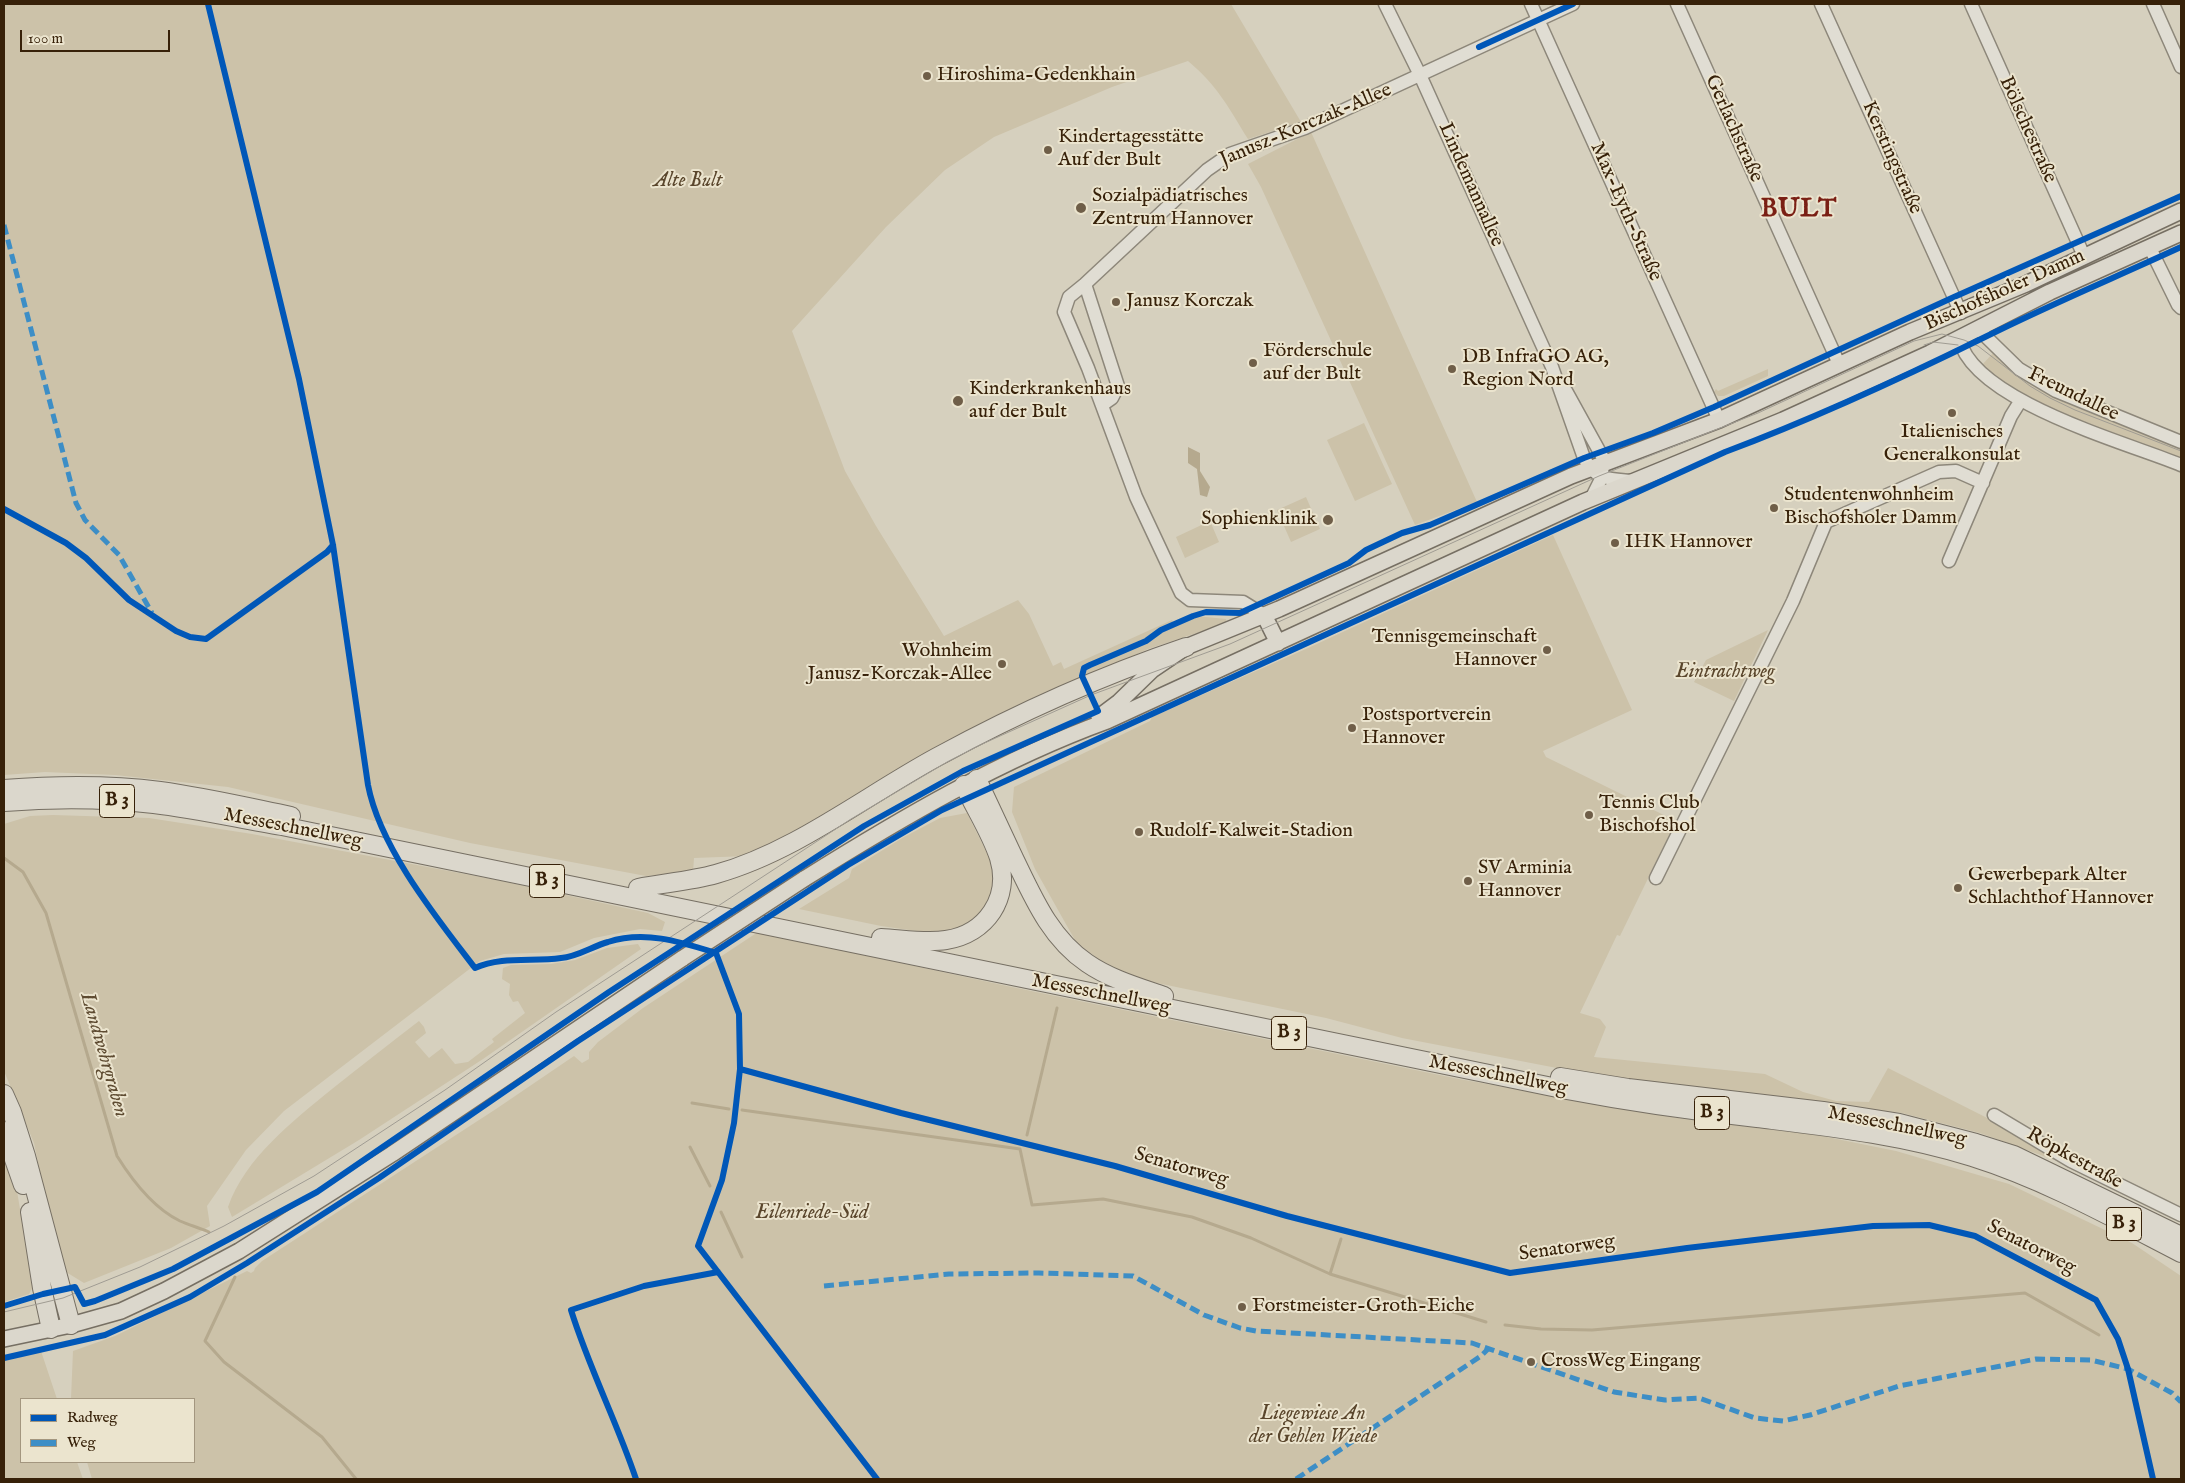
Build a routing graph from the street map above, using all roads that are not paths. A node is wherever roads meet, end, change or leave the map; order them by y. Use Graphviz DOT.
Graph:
graph roads {
  1 [pos="1385,4"];
  2 [pos="1531,4"];
  3 [pos="1573,4"];
  4 [pos="1677,4"];
  5 [pos="1821,4"];
  6 [pos="1970,4"];
  7 [pos="2153,4"];
  8 [pos="1538,19"];
  9 [pos="2181,67"];
  10 [pos="1420,75"];
  11 [pos="2181,211"];
  12 [pos="2181,234"];
  13 [pos="2150,248"];
  14 [pos="2084,256"];
  15 [pos="1085,284"];
  16 [pos="2181,308"];
  17 [pos="1961,313"];
  18 [pos="1977,328"];
  19 [pos="1959,338"];
  20 [pos="1839,364"];
  21 [pos="1552,367"];
  22 [pos="2020,400"];
  23 [pos="1102,405"];
  24 [pos="1719,420"];
  25 [pos="2181,442"];
  26 [pos="2181,465"];
  27 [pos="1599,469"];
  28 [pos="1636,481"];
  29 [pos="1983,482"];
  30 [pos="1591,499"];
  31 [pos="1949,561"];
  32 [pos="1264,615"];
  33 [pos="1278,643"];
  34 [pos="1186,647"];
  35 [pos="1075,732"];
  36 [pos="971,782"];
  37 [pos="4,788"];
  38 [pos="37,799"];
  39 [pos="4,802"];
  40 [pos="4,812"];
  41 [pos="1656,878"];
  42 [pos="638,888"];
  43 [pos="881,938"];
  44 [pos="1164,996"];
  45 [pos="4,1094"];
  46 [pos="1994,1115"];
  47 [pos="4,1131"];
  48 [pos="2071,1189"];
  49 [pos="2181,1215"];
  50 [pos="2181,1226"];
  51 [pos="2181,1236"];
  52 [pos="2181,1253"];
  53 [pos="2181,1264"];
  54 [pos="71,1325"];
  55 [pos="51,1329"];
  56 [pos="4,1339"];
  1 -- 10 [label="street, Lindemannallee"];
  2 -- 8 [label="street, Max-Eyth-Straße"];
  3 -- 8 [label="street, Janusz-Korczak-Allee"];
  4 -- 20 [label="street, Gerlachstraße"];
  5 -- 17 [label="street, Kerstingstraße"];
  6 -- 14 [label="street, Bölschestraße"];
  7 -- 9 [label="street"];
  8 -- 10 [label="street, Janusz-Korczak-Allee"];
  8 -- 24 [label="street, Max-Eyth-Straße"];
  10 -- 15 [label="street, Janusz-Korczak-Allee"];
  10 -- 21 [label="street, Lindemannallee"];
  11 -- 14 [label="main road, Bischofsholer Damm"];
  12 -- 13 [label="main road, Bischofsholer Damm"];
  13 -- 16 [label="street"];
  13 -- 18 [label="main road, Bischofsholer Damm"];
  14 -- 17 [label="main road, Bischofsholer Damm"];
  15 -- 23 [label="street"];
  15 -- 23 [label="street, Janusz-Korczak-Allee"];
  17 -- 18 [label="main road"];
  17 -- 19 [label="main road"];
  17 -- 20 [label="main road, Bischofsholer Damm"];
  18 -- 19 [label="main road, Bischofsholer Damm"];
  18 -- 25 [label="street, Freundallee"];
  19 -- 22 [label="street, Freundallee"];
  19 -- 28 [label="main road, Bischofsholer Damm"];
  20 -- 24 [label="main road, Bischofsholer Damm"];
  21 -- 27 [label="street, Lindemannallee"];
  21 -- 27 [label="street, Lindemannallee"];
  22 -- 26 [label="street, Freundallee"];
  22 -- 29 [label="street, Freundallee"];
  23 -- 32 [label="street, Janusz-Korczak-Allee"];
  24 -- 27 [label="main road, Bischofsholer Damm"];
  27 -- 28 [label="street"];
  27 -- 30 [label="street"];
  27 -- 32 [label="main road, Bischofsholer Damm"];
  28 -- 30 [label="main road, Bischofsholer Damm"];
  29 -- 31 [label="street, Freundallee"];
  29 -- 41 [label="street"];
  30 -- 33 [label="main road, Bischofsholer Damm"];
  32 -- 33 [label="main road"];
  32 -- 34 [label="main road, Bischofsholer Damm"];
  33 -- 35 [label="main road, Bischofsholer Damm"];
  34 -- 35 [label="main road, Bischofsholer Damm"];
  34 -- 42 [label="highway"];
  35 -- 36 [label="main road, Bischofsholer Damm"];
  36 -- 43 [label="highway"];
  36 -- 44 [label="highway"];
  36 -- 54 [label="main road, Bischofsholer Damm, bridge"];
  37 -- 42 [label="highway, Messeschnellweg / B 3"];
  38 -- 39 [label="highway, Messeschnellweg / B 3"];
  38 -- 40 [label="highway"];
  38 -- 48 [label="highway, Messeschnellweg / B 3"];
  42 -- 43 [label="highway, Messeschnellweg / B 3"];
  43 -- 44 [label="highway, Messeschnellweg / B 3"];
  44 -- 48 [label="highway, Messeschnellweg / B 3"];
  45 -- 54 [label="highway"];
  46 -- 49 [label="street, Röpkestraße"];
  47 -- 55 [label="highway"];
  48 -- 50 [label="highway"];
  48 -- 51 [label="highway, Messeschnellweg / B 3"];
  48 -- 52 [label="highway, Messeschnellweg / B 3"];
  48 -- 53 [label="highway"];
  54 -- 55 [label="main road, Bischofsholer Damm"];
  55 -- 56 [label="main road, Bischofsholer Damm"];
}
